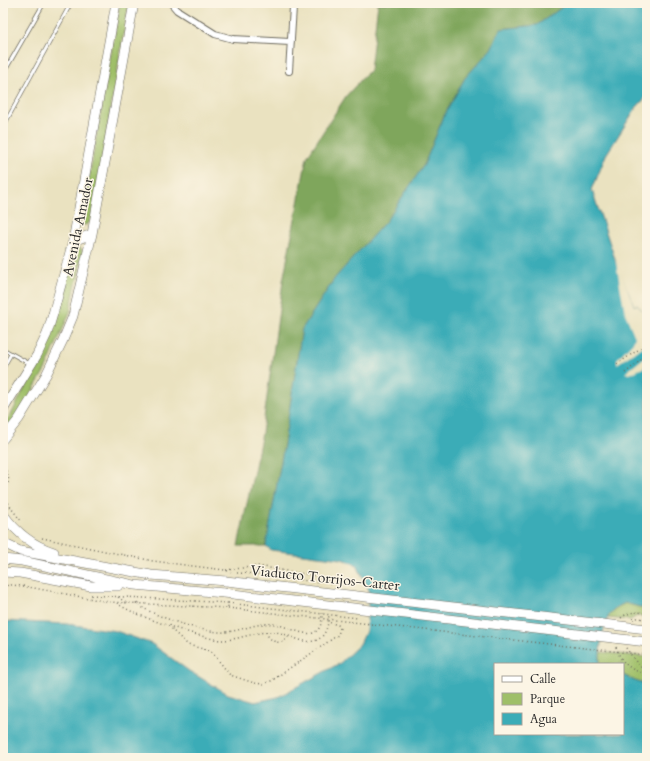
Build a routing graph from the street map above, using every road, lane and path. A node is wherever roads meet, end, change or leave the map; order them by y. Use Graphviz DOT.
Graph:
graph roads {
  1 [pos="8,3"];
  2 [pos="44,3"];
  3 [pos="71,3"];
  4 [pos="116,3"];
  5 [pos="134,3"];
  6 [pos="171,3"];
  7 [pos="292,3"];
  8 [pos="3,11"];
  9 [pos="290,42"];
  10 [pos="289,71"];
  11 [pos="3,74"];
  12 [pos="3,127"];
  13 [pos="92,234"];
  14 [pos="73,241"];
  15 [pos="644,346"];
  16 [pos="3,349"];
  17 [pos="11,354"];
  18 [pos="647,355"];
  19 [pos="617,364"];
  20 [pos="31,365"];
  21 [pos="3,368"];
  22 [pos="625,372"];
  23 [pos="3,410"];
  24 [pos="3,439"];
  25 [pos="3,468"];
  26 [pos="7,472"];
  27 [pos="3,475"];
  28 [pos="3,492"];
  29 [pos="3,514"];
  30 [pos="24,525"];
  31 [pos="37,535"];
  32 [pos="3,543"];
  33 [pos="3,559"];
  34 [pos="98,565"];
  35 [pos="225,570"];
  36 [pos="3,572"];
  37 [pos="321,583"];
  38 [pos="134,585"];
  39 [pos="3,586"];
  40 [pos="330,588"];
  41 [pos="117,596"];
  42 [pos="116,602"];
  43 [pos="126,603"];
  44 [pos="136,603"];
  45 [pos="228,603"];
  46 [pos="228,608"];
  47 [pos="322,608"];
  48 [pos="329,608"];
  49 [pos="328,622"];
  50 [pos="170,626"];
  51 [pos="647,629"];
  52 [pos="266,632"];
  53 [pos="289,635"];
  54 [pos="647,642"];
  55 [pos="647,655"];
  1 -- 8 [label="lane"];
  2 -- 11 [label="lane"];
  3 -- 12 [label="lane"];
  4 -- 14 [label="main road, Avenida Amador"];
  5 -- 13 [label="main road, Avenida Amador"];
  6 -- 9 [label="street"];
  7 -- 9 [label="street"];
  9 -- 10 [label="street"];
  13 -- 14 [label="main road"];
  13 -- 24 [label="main road, Avenida Amador"];
  14 -- 20 [label="main road, Avenida Amador"];
  15 -- 19 [label="path"];
  16 -- 17 [label="lane"];
  17 -- 20 [label="lane"];
  17 -- 21 [label="lane"];
  18 -- 22 [label="path"];
  20 -- 23 [label="main road, Avenida Amador"];
  25 -- 26 [label="path"];
  26 -- 27 [label="path"];
  26 -- 28 [label="path"];
  28 -- 30 [label="path"];
  29 -- 34 [label="main road"];
  31 -- 35 [label="path"];
  32 -- 34 [label="main road, Viaducto Torrijos-Carter"];
  33 -- 38 [label="main road, Viaducto Torrijos-Carter"];
  34 -- 51 [label="main road, Viaducto Torrijos-Carter, bridge"];
  35 -- 37 [label="path"];
  35 -- 40 [label="path"];
  36 -- 38 [label="main road"];
  38 -- 54 [label="main road, Viaducto Torrijos-Carter, bridge"];
  39 -- 42 [label="path"];
  41 -- 43 [label="path"];
  42 -- 43 [label="path"];
  42 -- 50 [label="path"];
  43 -- 44 [label="path"];
  44 -- 46 [label="path"];
  44 -- 47 [label="path"];
  45 -- 46 [label="path"];
  46 -- 55 [label="path, bridge"];
  48 -- 49 [label="path"];
  49 -- 50 [label="path"];
  49 -- 53 [label="path"];
  50 -- 52 [label="path"];
  52 -- 53 [label="path"];
  52 -- 53 [label="path"];
}
